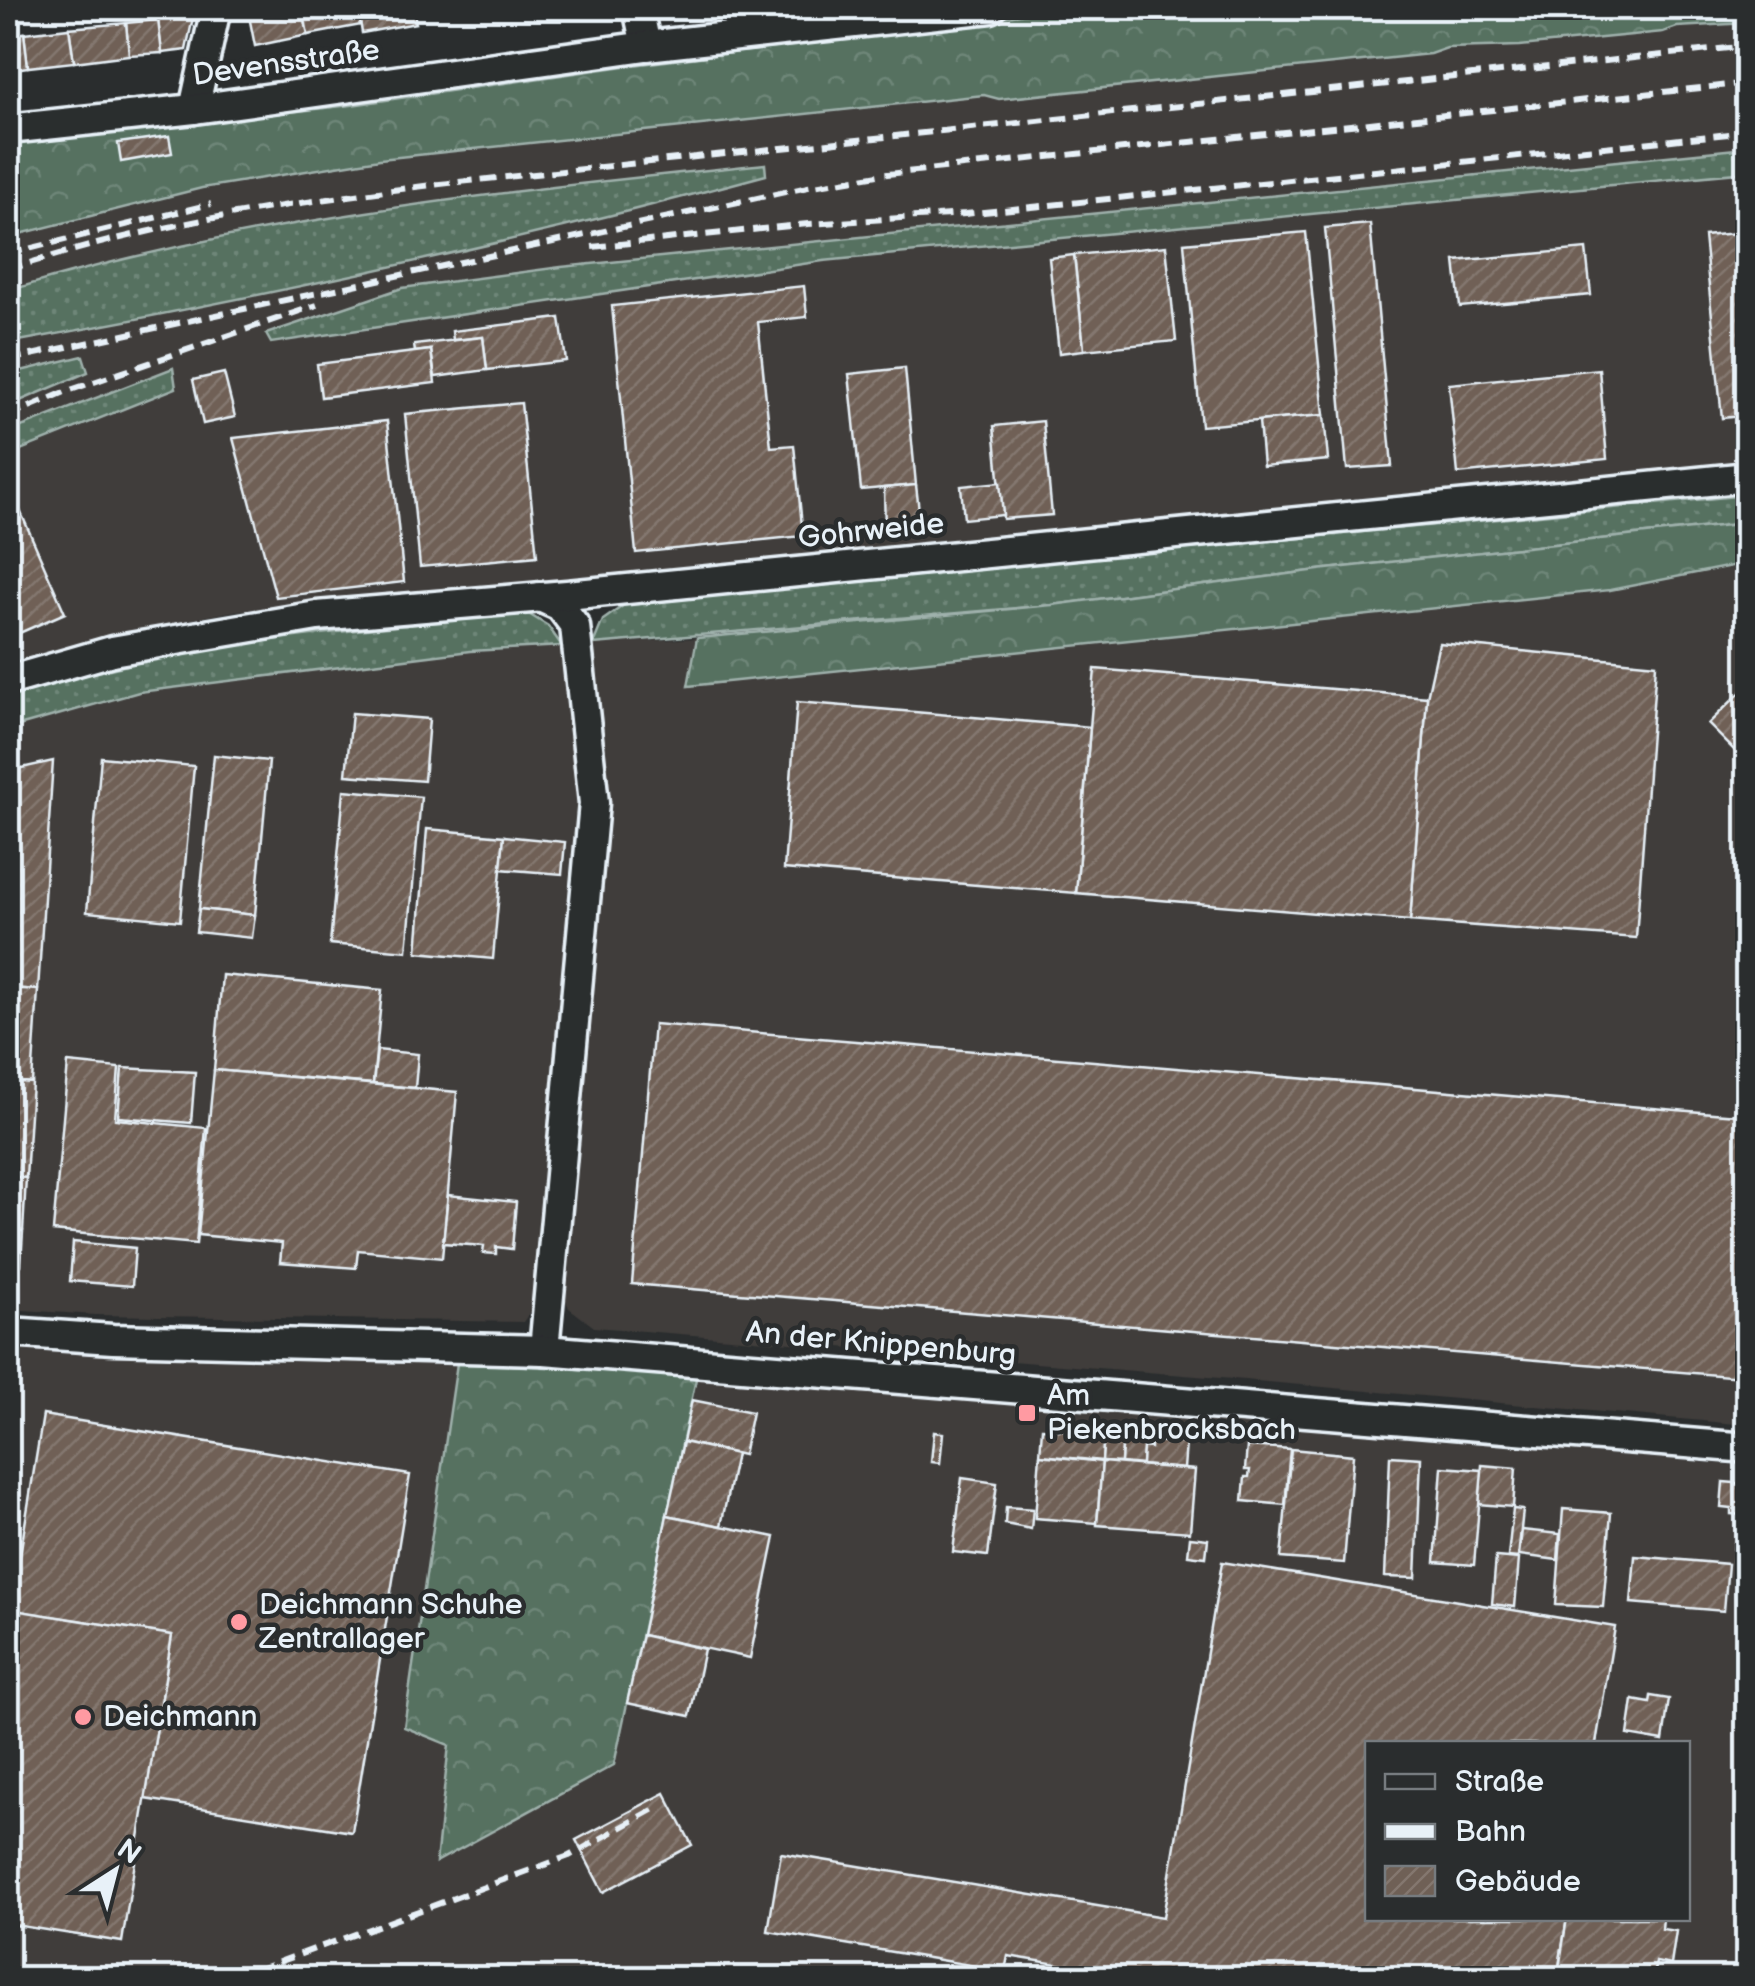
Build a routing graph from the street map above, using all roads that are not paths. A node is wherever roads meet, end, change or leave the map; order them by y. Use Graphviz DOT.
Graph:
graph roads {
  1 [pos="216,8"];
  2 [pos="638,8"];
  3 [pos="990,8"];
  4 [pos="646,46"];
  5 [pos="194,109"];
  6 [pos="8,129"];
  7 [pos="1748,476"];
  8 [pos="540,597"];
  9 [pos="8,681"];
  10 [pos="8,1332"];
  11 [pos="544,1350"];
  12 [pos="1748,1448"];
  1 -- 5 [label="street"];
  2 -- 4 [label="street"];
  3 -- 4 [label="street, Devensstraße"];
  4 -- 5 [label="street, Devensstraße"];
  5 -- 6 [label="street, Devensstraße"];
  7 -- 8 [label="street, Gohrweide"];
  8 -- 9 [label="street, Gohrweide"];
  8 -- 11 [label="street"];
  10 -- 11 [label="street, An der Knippenburg"];
  11 -- 12 [label="street, An der Knippenburg"];
}
